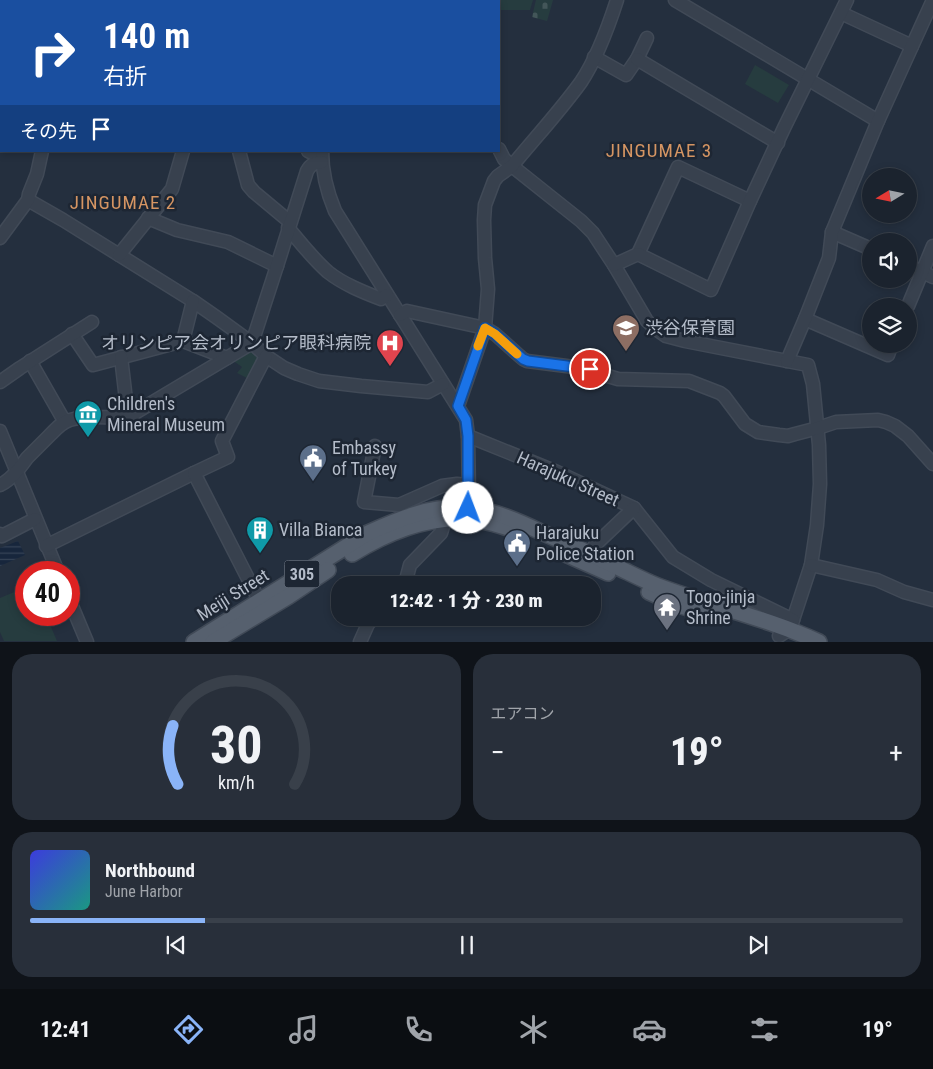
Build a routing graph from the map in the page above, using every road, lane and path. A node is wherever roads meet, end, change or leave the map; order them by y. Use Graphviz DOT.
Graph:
graph roads {
  1 [pos="617,0"];
  2 [pos="675,0"];
  3 [pos="848,0"];
  4 [pos="933,0"];
  5 [pos="841,13"];
  6 [pos="647,38"];
  7 [pos="912,46"];
  8 [pos="594,57"];
  9 [pos="637,59"];
  10 [pos="808,79"];
  11 [pos="878,122"];
  12 [pos="778,143"];
  13 [pos="500,151"];
  14 [pos="42,152"];
  15 [pos="183,152"];
  16 [pos="239,152"];
  17 [pos="310,152"];
  18 [pos="322,156"];
  19 [pos="512,166"];
  20 [pos="28,200"];
  21 [pos="750,201"];
  22 [pos="148,218"];
  23 [pos="289,225"];
  24 [pos="832,232"];
  25 [pos="0,238"];
  26 [pos="862,245"];
  27 [pos="933,246"];
  28 [pos="638,254"];
  29 [pos="119,255"];
  30 [pos="614,265"];
  31 [pos="277,266"];
  32 [pos="928,275"];
  33 [pos="387,295"];
  34 [pos="913,298"];
  35 [pos="193,302"];
  36 [pos="400,315"];
  37 [pos="805,319"];
  38 [pos="92,322"];
  39 [pos="485,328"];
  40 [pos="72,334"];
  41 [pos="862,339"];
  42 [pos="183,341"];
  43 [pos="252,343"];
  44 [pos="121,356"];
  45 [pos="266,356"];
  46 [pos="227,358"];
  47 [pos="30,361"];
  48 [pos="787,361"];
  49 [pos="0,382"];
  50 [pos="443,384"];
  51 [pos="458,406"];
  52 [pos="128,417"];
  53 [pos="66,421"];
  54 [pos="818,428"];
  55 [pos="0,431"];
  56 [pos="468,436"];
  57 [pos="374,446"];
  58 [pos="933,464"];
  59 [pos="17,472"];
  60 [pos="194,473"];
  61 [pos="0,485"];
  62 [pos="469,485"];
  63 [pos="634,508"];
  64 [pos="468,513"];
  65 [pos="35,519"];
  66 [pos="445,520"];
  67 [pos="0,534"];
  68 [pos="46,546"];
  69 [pos="590,554"];
  70 [pos="53,561"];
  71 [pos="811,565"];
  72 [pos="407,576"];
  73 [pos="933,600"];
  74 [pos="262,605"];
  75 [pos="80,625"];
  76 [pos="367,626"];
  77 [pos="788,631"];
  78 [pos="87,642"];
  79 [pos="194,642"];
  80 [pos="213,642"];
  81 [pos="360,642"];
  82 [pos="819,642"];
  1 -- 8 [label="street"];
  2 -- 10 [label="street"];
  3 -- 5 [label="street"];
  4 -- 7 [label="street"];
  5 -- 7 [label="street"];
  5 -- 10 [label="street"];
  6 -- 9 [label="street"];
  7 -- 11 [label="street"];
  8 -- 9 [label="street"];
  8 -- 19 [label="street"];
  9 -- 12 [label="street"];
  10 -- 11 [label="street"];
  10 -- 12 [label="street"];
  11 -- 24 [label="street"];
  12 -- 21 [label="street"];
  13 -- 19 [label="street"];
  14 -- 20 [label="street"];
  15 -- 22 [label="street"];
  16 -- 23 [label="street"];
  17 -- 18 [label="street"];
  18 -- 23 [label="street"];
  18 -- 33 [label="street"];
  19 -- 30 [label="street"];
  19 -- 39 [label="street"];
  20 -- 25 [label="street"];
  20 -- 29 [label="street"];
  21 -- 28 [label="street"];
  21 -- 28 [label="street"];
  22 -- 29 [label="street"];
  22 -- 31 [label="street"];
  23 -- 31 [label="street"];
  23 -- 33 [label="street"];
  24 -- 26 [label="street"];
  24 -- 37 [label="street"];
  27 -- 32 [label="street"];
  28 -- 30 [label="street"];
  29 -- 35 [label="street"];
  30 -- 48 [label="street"];
  31 -- 43 [label="street"];
  32 -- 34 [label="street"];
  33 -- 36 [label="street"];
  35 -- 42 [label="street"];
  35 -- 43 [label="street"];
  36 -- 39 [label="street"];
  36 -- 50 [label="street"];
  37 -- 41 [label="street"];
  37 -- 48 [label="street"];
  38 -- 40 [label="street"];
  39 -- 51 [label="street"];
  39 -- 54 [label="street"];
  40 -- 44 [label="street"];
  40 -- 47 [label="street"];
  42 -- 44 [label="street"];
  42 -- 46 [label="street"];
  43 -- 45 [label="street"];
  43 -- 46 [label="street"];
  44 -- 52 [label="street"];
  45 -- 50 [label="street"];
  45 -- 60 [label="street"];
  46 -- 52 [label="street"];
  47 -- 49 [label="street"];
  47 -- 53 [label="street"];
  48 -- 54 [label="street"];
  50 -- 51 [label="street"];
  51 -- 56 [label="street"];
  52 -- 53 [label="street"];
  53 -- 59 [label="street"];
  54 -- 58 [label="street"];
  54 -- 71 [label="street"];
  55 -- 59 [label="street"];
  56 -- 62 [label="street"];
  56 -- 63 [label="street, Harajuku Street"];
  57 -- 62 [label="street"];
  59 -- 61 [label="street"];
  59 -- 65 [label="street"];
  60 -- 68 [label="street"];
  60 -- 74 [label="street"];
  62 -- 64 [label="street"];
  63 -- 69 [label="street"];
  63 -- 77 [label="street, Harajuku Street"];
  64 -- 66 [label="main road, 305"];
  64 -- 69 [label="main road, Meiji Street / 305"];
  64 -- 74 [label="main road, Meiji Street / 305"];
  64 -- 77 [label="main road, Meiji Street / 305"];
  65 -- 67 [label="street"];
  65 -- 68 [label="street"];
  66 -- 72 [label="street"];
  66 -- 74 [label="main road, Meiji Street / 305"];
  68 -- 70 [label="street"];
  69 -- 77 [label="main road, Meiji Street / 305"];
  71 -- 73 [label="street"];
  71 -- 77 [label="street"];
  74 -- 79 [label="main road, Meiji Street / 305"];
  74 -- 80 [label="main road, Meiji Street / 305"];
  75 -- 78 [label="street"];
  76 -- 81 [label="street"];
  77 -- 82 [label="main road, Meiji Street / 305"];
}
